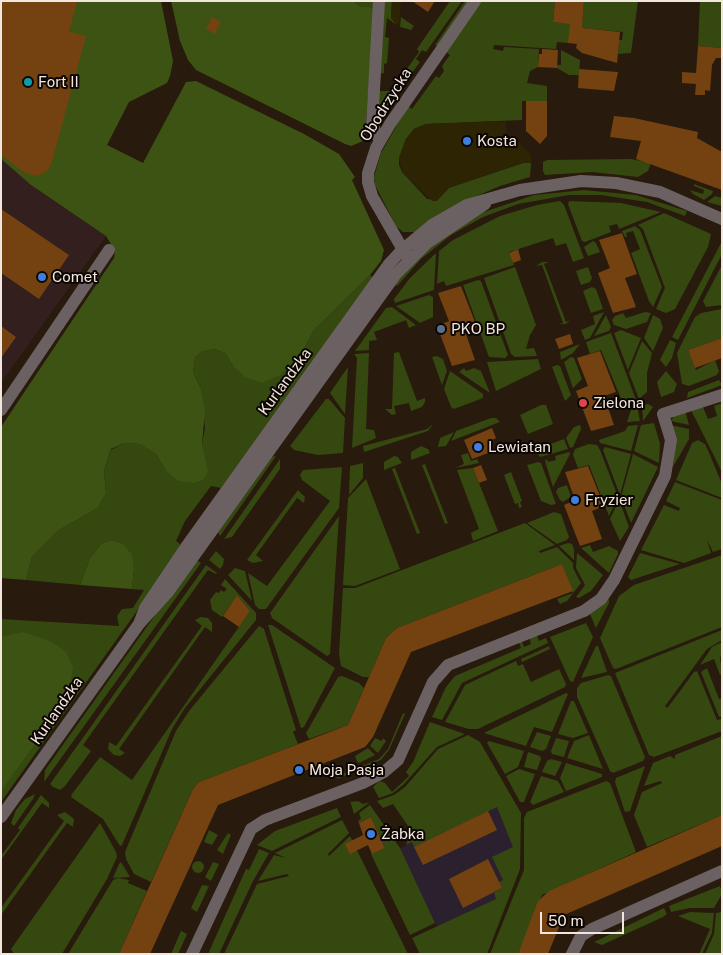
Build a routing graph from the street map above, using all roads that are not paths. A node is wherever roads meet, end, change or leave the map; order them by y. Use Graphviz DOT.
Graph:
graph roads {
  1 [pos="379,1"];
  2 [pos="475,1"];
  3 [pos="380,140"];
  4 [pos="722,219"];
  5 [pos="109,250"];
  6 [pos="406,255"];
  7 [pos="722,395"];
  8 [pos="1,410"];
  9 [pos="1,817"];
  10 [pos="722,871"];
  11 [pos="192,954"];
  12 [pos="572,954"];
  1 -- 3 [label="street"];
  2 -- 3 [label="street, Obodrzycka"];
  3 -- 6 [label="street, Obodrzycka"];
  4 -- 6 [label="street, Kurlandzka"];
  5 -- 8 [label="street"];
  6 -- 9 [label="street, Kurlandzka"];
  7 -- 11 [label="street"];
  10 -- 12 [label="street"];
}
